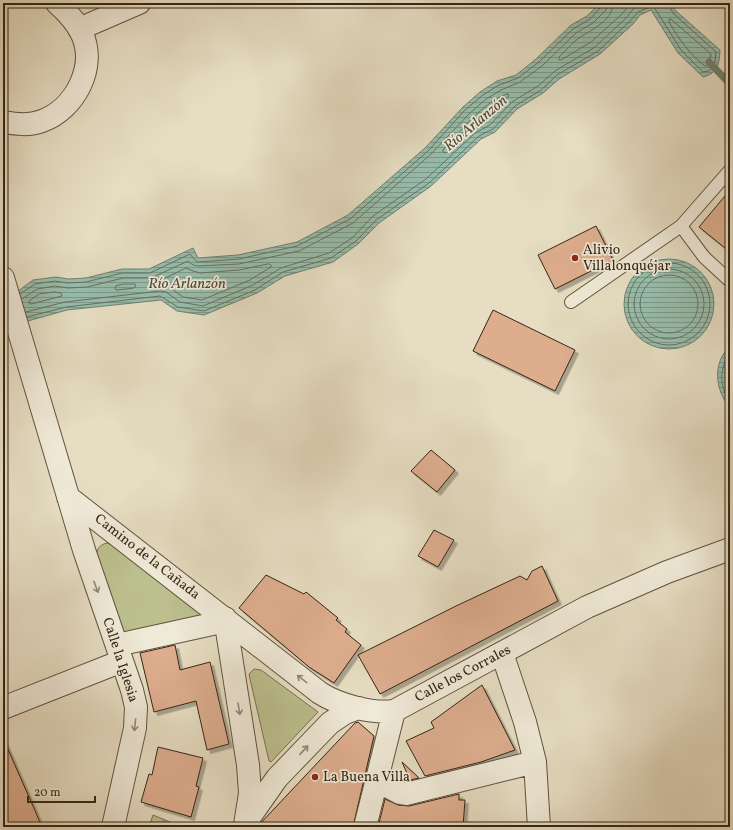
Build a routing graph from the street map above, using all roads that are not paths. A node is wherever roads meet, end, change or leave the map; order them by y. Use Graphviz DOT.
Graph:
graph roads {
  1 [pos="57,3"];
  2 [pos="139,3"];
  3 [pos="79,29"];
  4 [pos="3,122"];
  5 [pos="730,170"];
  6 [pos="681,226"];
  7 [pos="3,278"];
  8 [pos="730,281"];
  9 [pos="571,302"];
  10 [pos="68,497"];
  11 [pos="112,531"];
  12 [pos="730,549"];
  13 [pos="84,550"];
  14 [pos="225,619"];
  15 [pos="266,651"];
  16 [pos="120,653"];
  17 [pos="502,653"];
  18 [pos="233,670"];
  19 [pos="3,708"];
  20 [pos="334,710"];
  21 [pos="394,711"];
  22 [pos="535,762"];
  23 [pos="248,765"];
  24 [pos="277,778"];
  25 [pos="377,781"];
  26 [pos="246,826"];
  27 [pos="113,827"];
  28 [pos="365,827"];
  29 [pos="539,827"];
  1 -- 3 [label="street"];
  2 -- 3 [label="street"];
  3 -- 4 [label="street"];
  5 -- 6 [label="lane"];
  6 -- 8 [label="lane"];
  6 -- 9 [label="lane"];
  7 -- 10 [label="street, Calle la Iglesia"];
  10 -- 11 [label="street, Camino de la Cañada"];
  10 -- 13 [label="street, Calle la Iglesia"];
  11 -- 13 [label="street"];
  11 -- 14 [label="street, Camino de la Cañada"];
  12 -- 17 [label="street, Calle los Corrales"];
  13 -- 16 [label="street, Calle la Iglesia, one-way"];
  14 -- 15 [label="street, Camino de la Cañada"];
  14 -- 16 [label="street"];
  14 -- 18 [label="street"];
  15 -- 18 [label="street"];
  20 -- 15 [label="street, Camino de la Cañada, one-way"];
  16 -- 19 [label="street"];
  16 -- 27 [label="street, Calle la Iglesia, one-way"];
  17 -- 21 [label="street, Calle los Corrales"];
  17 -- 22 [label="street"];
  18 -- 23 [label="street, one-way"];
  20 -- 21 [label="street, Camino de la Cañada"];
  24 -- 20 [label="street, one-way"];
  21 -- 25 [label="street"];
  22 -- 25 [label="street"];
  22 -- 29 [label="street"];
  23 -- 24 [label="street"];
  23 -- 26 [label="street"];
  24 -- 26 [label="street"];
  25 -- 28 [label="street"];
}
